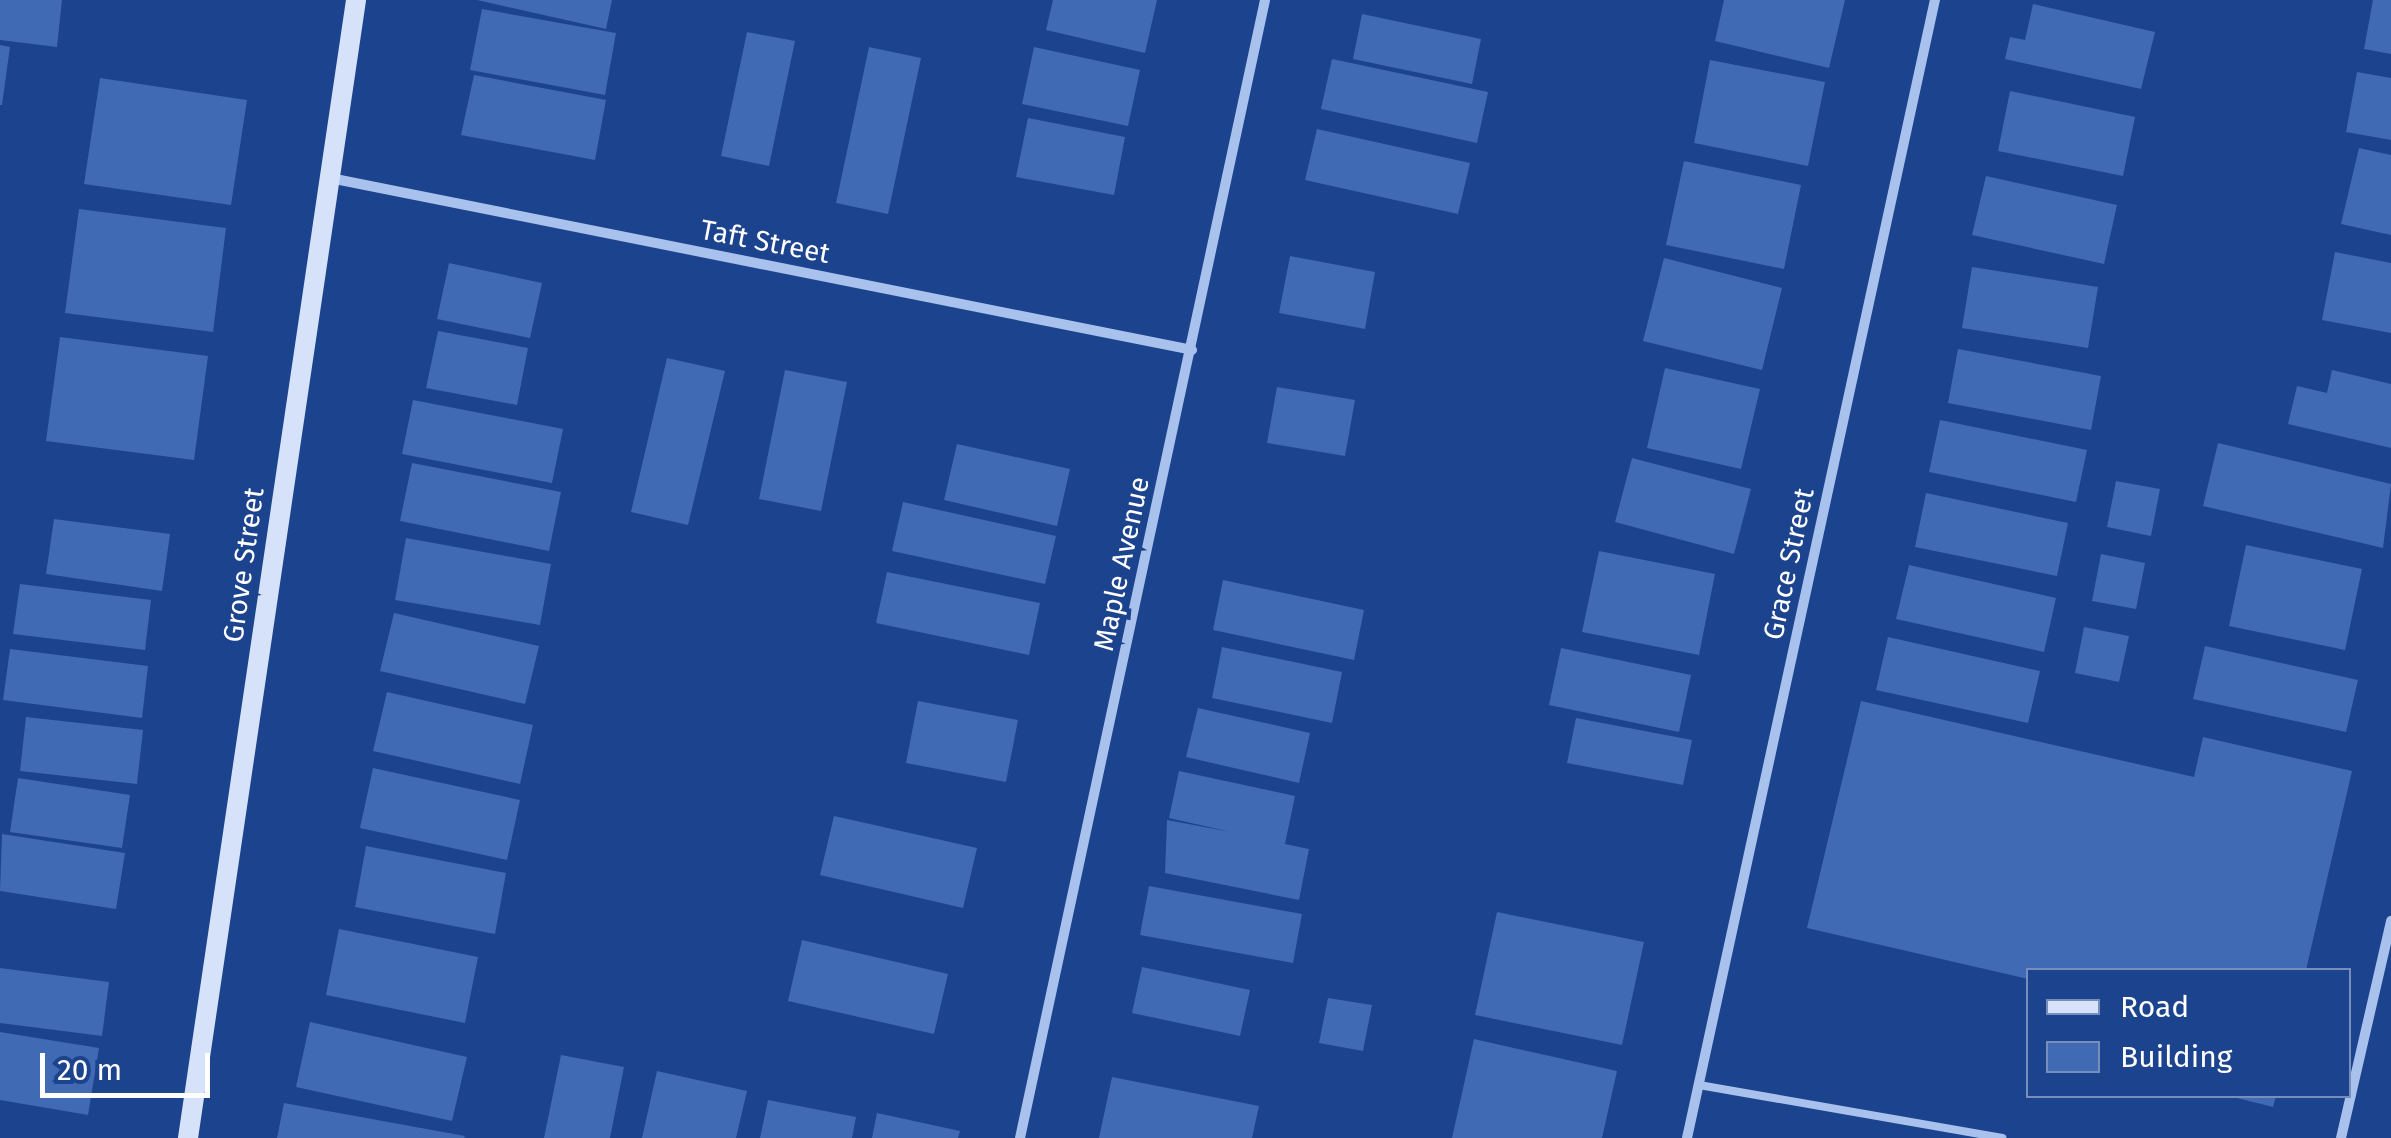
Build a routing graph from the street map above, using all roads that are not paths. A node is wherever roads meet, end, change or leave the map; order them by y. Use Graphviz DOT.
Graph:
graph roads {
  1 [pos="356,0"];
  2 [pos="1266,0"];
  3 [pos="1935,0"];
  4 [pos="329,178"];
  5 [pos="1192,350"];
  6 [pos="2391,921"];
  7 [pos="1698,1085"];
  8 [pos="2351,1095"];
  9 [pos="2350,1098"];
  10 [pos="188,1138"];
  11 [pos="1020,1138"];
  12 [pos="1687,1138"];
  13 [pos="2002,1138"];
  14 [pos="2341,1138"];
  1 -- 4 [label="main road, Grove Street"];
  2 -- 5 [label="street, Maple Avenue"];
  3 -- 7 [label="street, Grace Street"];
  4 -- 5 [label="street, Taft Street"];
  4 -- 10 [label="main road, Grove Street"];
  5 -- 11 [label="street, Maple Avenue"];
  6 -- 8 [label="street"];
  7 -- 12 [label="street, Grace Street"];
  7 -- 13 [label="lane"];
  9 -- 14 [label="street"];
}
